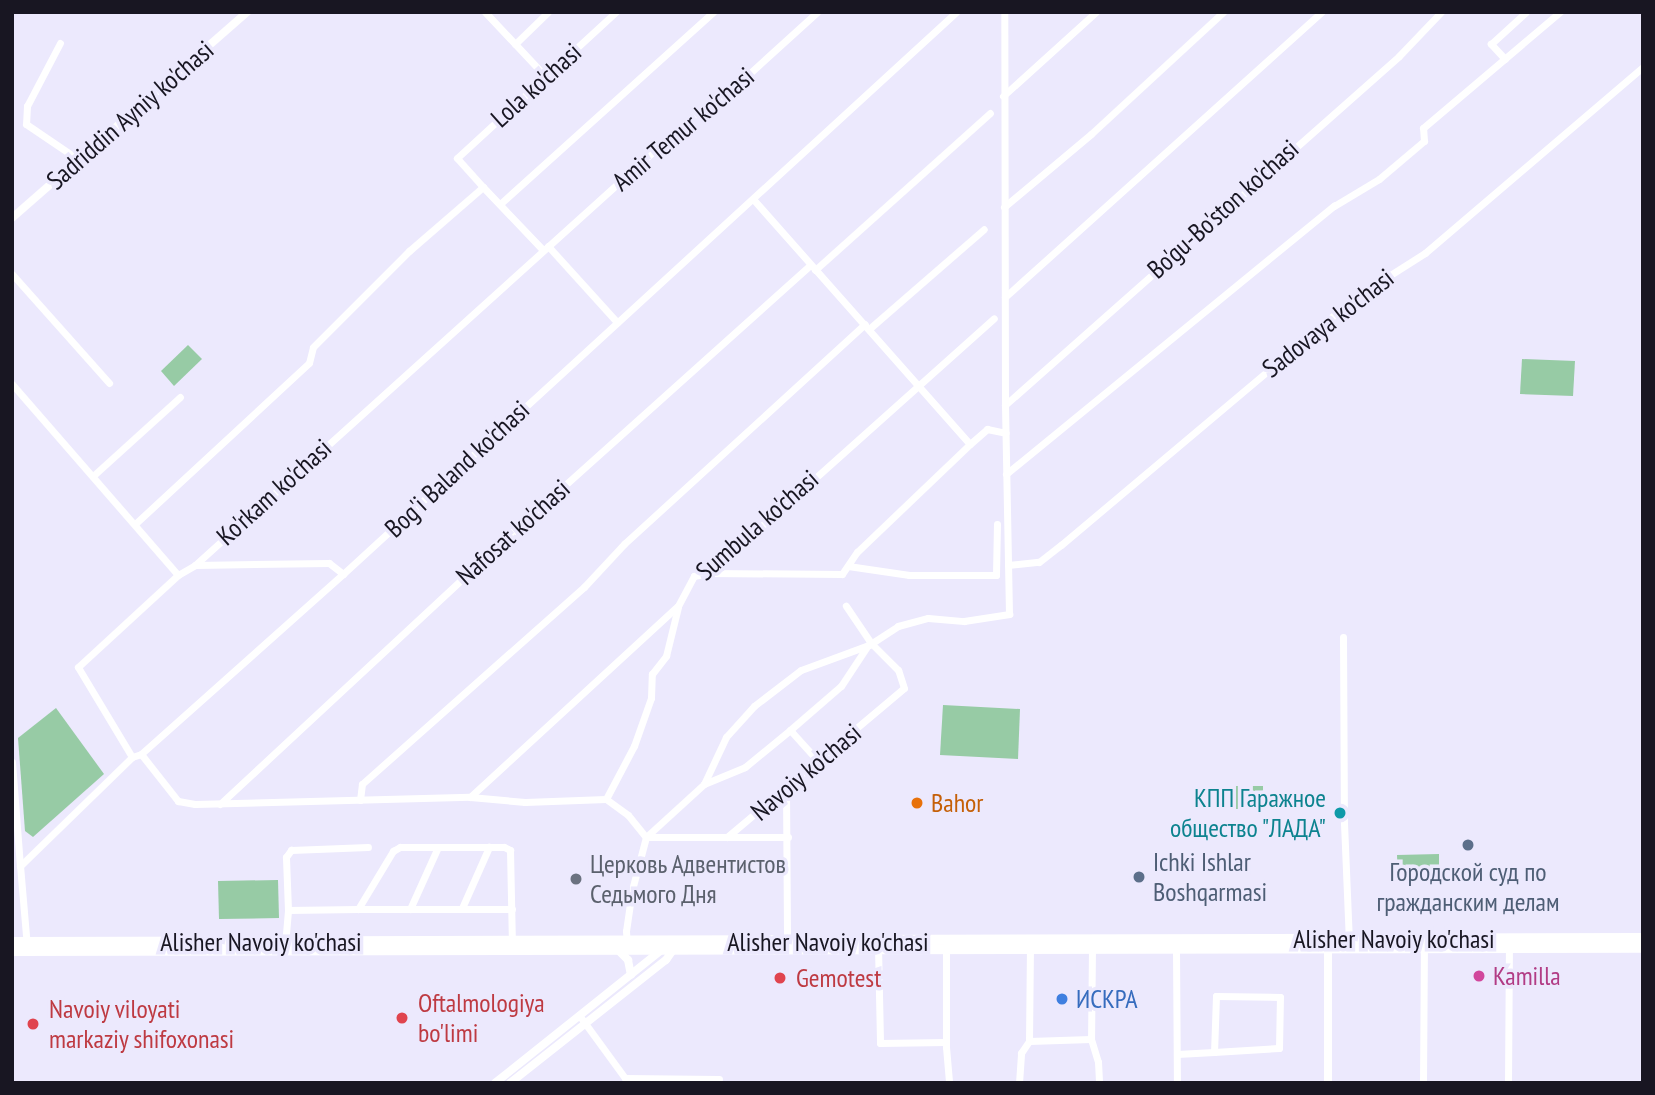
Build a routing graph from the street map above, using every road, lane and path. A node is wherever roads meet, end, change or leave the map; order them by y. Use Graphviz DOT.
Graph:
graph roads {
  1 [pos="247,12"];
  2 [pos="485,12"];
  3 [pos="548,12"];
  4 [pos="713,12"];
  5 [pos="817,12"];
  6 [pos="956,12"];
  7 [pos="1004,12"];
  8 [pos="1096,12"];
  9 [pos="1223,12"];
  10 [pos="1321,12"];
  11 [pos="1441,12"];
  12 [pos="1526,12"];
  13 [pos="1560,12"];
  14 [pos="612,14"];
  15 [pos="60,43"];
  16 [pos="514,44"];
  17 [pos="1504,59"];
  18 [pos="1643,67"];
  19 [pos="545,76"];
  20 [pos="1003,96"];
  21 [pos="990,113"];
  22 [pos="79,160"];
  23 [pos="483,187"];
  24 [pos="753,199"];
  25 [pos="500,204"];
  26 [pos="1004,207"];
  27 [pos="12,218"];
  28 [pos="984,229"];
  29 [pos="546,248"];
  30 [pos="813,268"];
  31 [pos="12,274"];
  32 [pos="1005,297"];
  33 [pos="994,317"];
  34 [pos="617,322"];
  35 [pos="867,326"];
  36 [pos="109,383"];
  37 [pos="12,384"];
  38 [pos="917,385"];
  39 [pos="180,397"];
  40 [pos="1005,405"];
  41 [pos="1006,433"];
  42 [pos="970,444"];
  43 [pos="1006,474"];
  44 [pos="94,475"];
  45 [pos="135,524"];
  46 [pos="997,524"];
  47 [pos="195,565"];
  48 [pos="1008,565"];
  49 [pos="848,566"];
  50 [pos="709,573"];
  51 [pos="343,574"];
  52 [pos="178,575"];
  53 [pos="678,606"];
  54 [pos="846,606"];
  55 [pos="1343,637"];
  56 [pos="870,644"];
  57 [pos="790,730"];
  58 [pos="141,754"];
  59 [pos="132,757"];
  60 [pos="818,761"];
  61 [pos="12,762"];
  62 [pos="704,784"];
  63 [pos="786,789"];
  64 [pos="470,797"];
  65 [pos="606,799"];
  66 [pos="360,800"];
  67 [pos="220,804"];
  68 [pos="646,837"];
  69 [pos="727,837"];
  70 [pos="788,837"];
  71 [pos="368,847"];
  72 [pos="438,847"];
  73 [pos="489,847"];
  74 [pos="20,866"];
  75 [pos="462,908"];
  76 [pos="358,909"];
  77 [pos="410,909"];
  78 [pos="512,909"];
  79 [pos="288,910"];
  80 [pos="1643,938"];
  81 [pos="12,942"];
  82 [pos="787,942"];
  83 [pos="1349,944"];
  84 [pos="946,945"];
  85 [pos="512,946"];
  86 [pos="878,946"];
  87 [pos="27,947"];
  88 [pos="285,947"];
  89 [pos="670,947"];
  90 [pos="625,948"];
  91 [pos="1092,948"];
  92 [pos="1176,948"];
  93 [pos="1509,948"];
  94 [pos="1643,948"];
  95 [pos="1030,949"];
  96 [pos="1328,949"];
  97 [pos="1424,949"];
  98 [pos="12,951"];
  99 [pos="631,975"];
  100 [pos="579,1015"];
  101 [pos="585,1023"];
  102 [pos="1091,1039"];
  103 [pos="946,1041"];
  104 [pos="1029,1041"];
  105 [pos="1214,1052"];
  106 [pos="1177,1055"];
  107 [pos="719,1079"];
  108 [pos="495,1083"];
  109 [pos="510,1083"];
  110 [pos="949,1083"];
  111 [pos="1019,1083"];
  112 [pos="1099,1083"];
  113 [pos="1177,1083"];
  114 [pos="1328,1083"];
  115 [pos="1423,1083"];
  116 [pos="1508,1083"];
  1 -- 22 [label="street, Sadriddin Ayniy ko'chasi"];
  2 -- 16 [label="street"];
  3 -- 16 [label="street"];
  4 -- 25 [label="street"];
  5 -- 29 [label="street, Amir Temur ko'chasi"];
  6 -- 24 [label="street, Bog'i Baland ko'chasi"];
  7 -- 20 [label="street"];
  8 -- 20 [label="street"];
  9 -- 26 [label="street"];
  10 -- 32 [label="street"];
  11 -- 40 [label="street, Bo'gu-Bo'ston ko'chasi"];
  12 -- 17 [label="street"];
  13 -- 17 [label="street"];
  14 -- 19 [label="street, Lola ko'chasi"];
  15 -- 22 [label="street"];
  16 -- 19 [label="street"];
  17 -- 43 [label="street"];
  18 -- 48 [label="street, Sadovaya ko'chasi"];
  19 -- 23 [label="street, Lola ko'chasi"];
  20 -- 26 [label="street"];
  21 -- 30 [label="street, Nafosat ko'chasi"];
  22 -- 27 [label="street, Sadriddin Ayniy ko'chasi"];
  23 -- 25 [label="street"];
  23 -- 45 [label="street"];
  24 -- 30 [label="street"];
  24 -- 34 [label="street, Bog'i Baland ko'chasi"];
  25 -- 29 [label="street"];
  26 -- 32 [label="street"];
  28 -- 35 [label="street"];
  29 -- 34 [label="street"];
  29 -- 47 [label="street, Ko'rkam ko'chasi"];
  30 -- 35 [label="street"];
  30 -- 67 [label="street, Nafosat ko'chasi"];
  31 -- 36 [label="street"];
  32 -- 40 [label="street"];
  33 -- 38 [label="street, Sumbula ko'chasi"];
  34 -- 51 [label="street, Bog'i Baland ko'chasi"];
  35 -- 38 [label="street"];
  35 -- 66 [label="street"];
  37 -- 44 [label="street"];
  38 -- 42 [label="street"];
  38 -- 50 [label="street, Sumbula ko'chasi"];
  39 -- 44 [label="street"];
  40 -- 41 [label="street"];
  41 -- 42 [label="street"];
  41 -- 43 [label="street"];
  42 -- 49 [label="street"];
  43 -- 48 [label="street"];
  44 -- 45 [label="street"];
  45 -- 52 [label="street"];
  46 -- 49 [label="street"];
  47 -- 51 [label="street"];
  47 -- 52 [label="street, Ko'rkam ko'chasi"];
  48 -- 56 [label="street"];
  49 -- 50 [label="street"];
  50 -- 53 [label="street, Sumbula ko'chasi"];
  51 -- 58 [label="street, Bog'i Baland ko'chasi"];
  52 -- 59 [label="street, Ko'rkam ko'chasi"];
  53 -- 64 [label="street, Sumbula ko'chasi"];
  53 -- 65 [label="street"];
  54 -- 56 [label="street"];
  55 -- 83 [label="street"];
  56 -- 57 [label="street, Navoiy ko'chasi"];
  56 -- 60 [label="street, Navoiy ko'chasi"];
  56 -- 62 [label="street"];
  57 -- 60 [label="street"];
  57 -- 62 [label="street, Navoiy ko'chasi"];
  58 -- 59 [label="street, Bog'i Baland ko'chasi"];
  58 -- 67 [label="street"];
  59 -- 74 [label="street, Bog'i Baland ko'chasi"];
  60 -- 63 [label="street, Navoiy ko'chasi"];
  61 -- 74 [label="street"];
  62 -- 68 [label="street"];
  63 -- 69 [label="street, Navoiy ko'chasi"];
  63 -- 70 [label="street"];
  64 -- 65 [label="street"];
  64 -- 66 [label="street"];
  65 -- 68 [label="street"];
  66 -- 67 [label="street"];
  68 -- 69 [label="street"];
  68 -- 90 [label="street"];
  69 -- 70 [label="street"];
  70 -- 82 [label="street"];
  71 -- 79 [label="street"];
  72 -- 73 [label="street"];
  72 -- 76 [label="street"];
  72 -- 77 [label="street"];
  73 -- 75 [label="street"];
  73 -- 78 [label="street"];
  74 -- 87 [label="street"];
  75 -- 77 [label="street"];
  75 -- 78 [label="street"];
  76 -- 77 [label="street"];
  76 -- 79 [label="street"];
  78 -- 85 [label="street"];
  79 -- 88 [label="street"];
  80 -- 83 [label="main road, Alisher Navoiy ko'chasi"];
  81 -- 87 [label="main road, Alisher Navoiy ko'chasi"];
  82 -- 86 [label="main road, Alisher Navoiy ko'chasi"];
  82 -- 89 [label="main road, Alisher Navoiy ko'chasi"];
  83 -- 84 [label="main road, Alisher Navoiy ko'chasi"];
  83 -- 96 [label="main road, Alisher Navoiy ko'chasi"];
  83 -- 97 [label="main road, Alisher Navoiy ko'chasi"];
  84 -- 86 [label="main road, Alisher Navoiy ko'chasi"];
  84 -- 95 [label="main road, Alisher Navoiy ko'chasi"];
  84 -- 103 [label="street"];
  85 -- 88 [label="main road, Alisher Navoiy ko'chasi"];
  85 -- 90 [label="main road, Alisher Navoiy ko'chasi"];
  86 -- 89 [label="main road, Alisher Navoiy ko'chasi"];
  86 -- 103 [label="street"];
  87 -- 88 [label="main road, Alisher Navoiy ko'chasi"];
  87 -- 98 [label="main road, Alisher Navoiy ko'chasi"];
  89 -- 90 [label="main road, Alisher Navoiy ko'chasi"];
  89 -- 99 [label="street"];
  89 -- 101 [label="street"];
  90 -- 99 [label="street"];
  91 -- 92 [label="main road, Alisher Navoiy ko'chasi"];
  91 -- 95 [label="main road, Alisher Navoiy ko'chasi"];
  91 -- 102 [label="street"];
  92 -- 96 [label="main road, Alisher Navoiy ko'chasi"];
  92 -- 106 [label="street"];
  93 -- 94 [label="main road, Alisher Navoiy ko'chasi"];
  93 -- 97 [label="main road, Alisher Navoiy ko'chasi"];
  93 -- 116 [label="street"];
  95 -- 104 [label="street"];
  96 -- 114 [label="street"];
  97 -- 115 [label="street"];
  99 -- 100 [label="street"];
  100 -- 101 [label="street"];
  100 -- 108 [label="street"];
  101 -- 107 [label="street"];
  101 -- 109 [label="street"];
  102 -- 104 [label="street"];
  102 -- 112 [label="street"];
  103 -- 110 [label="street"];
  104 -- 111 [label="street"];
  105 -- 105 [label="street"];
  105 -- 106 [label="street"];
  106 -- 113 [label="street"];
}
